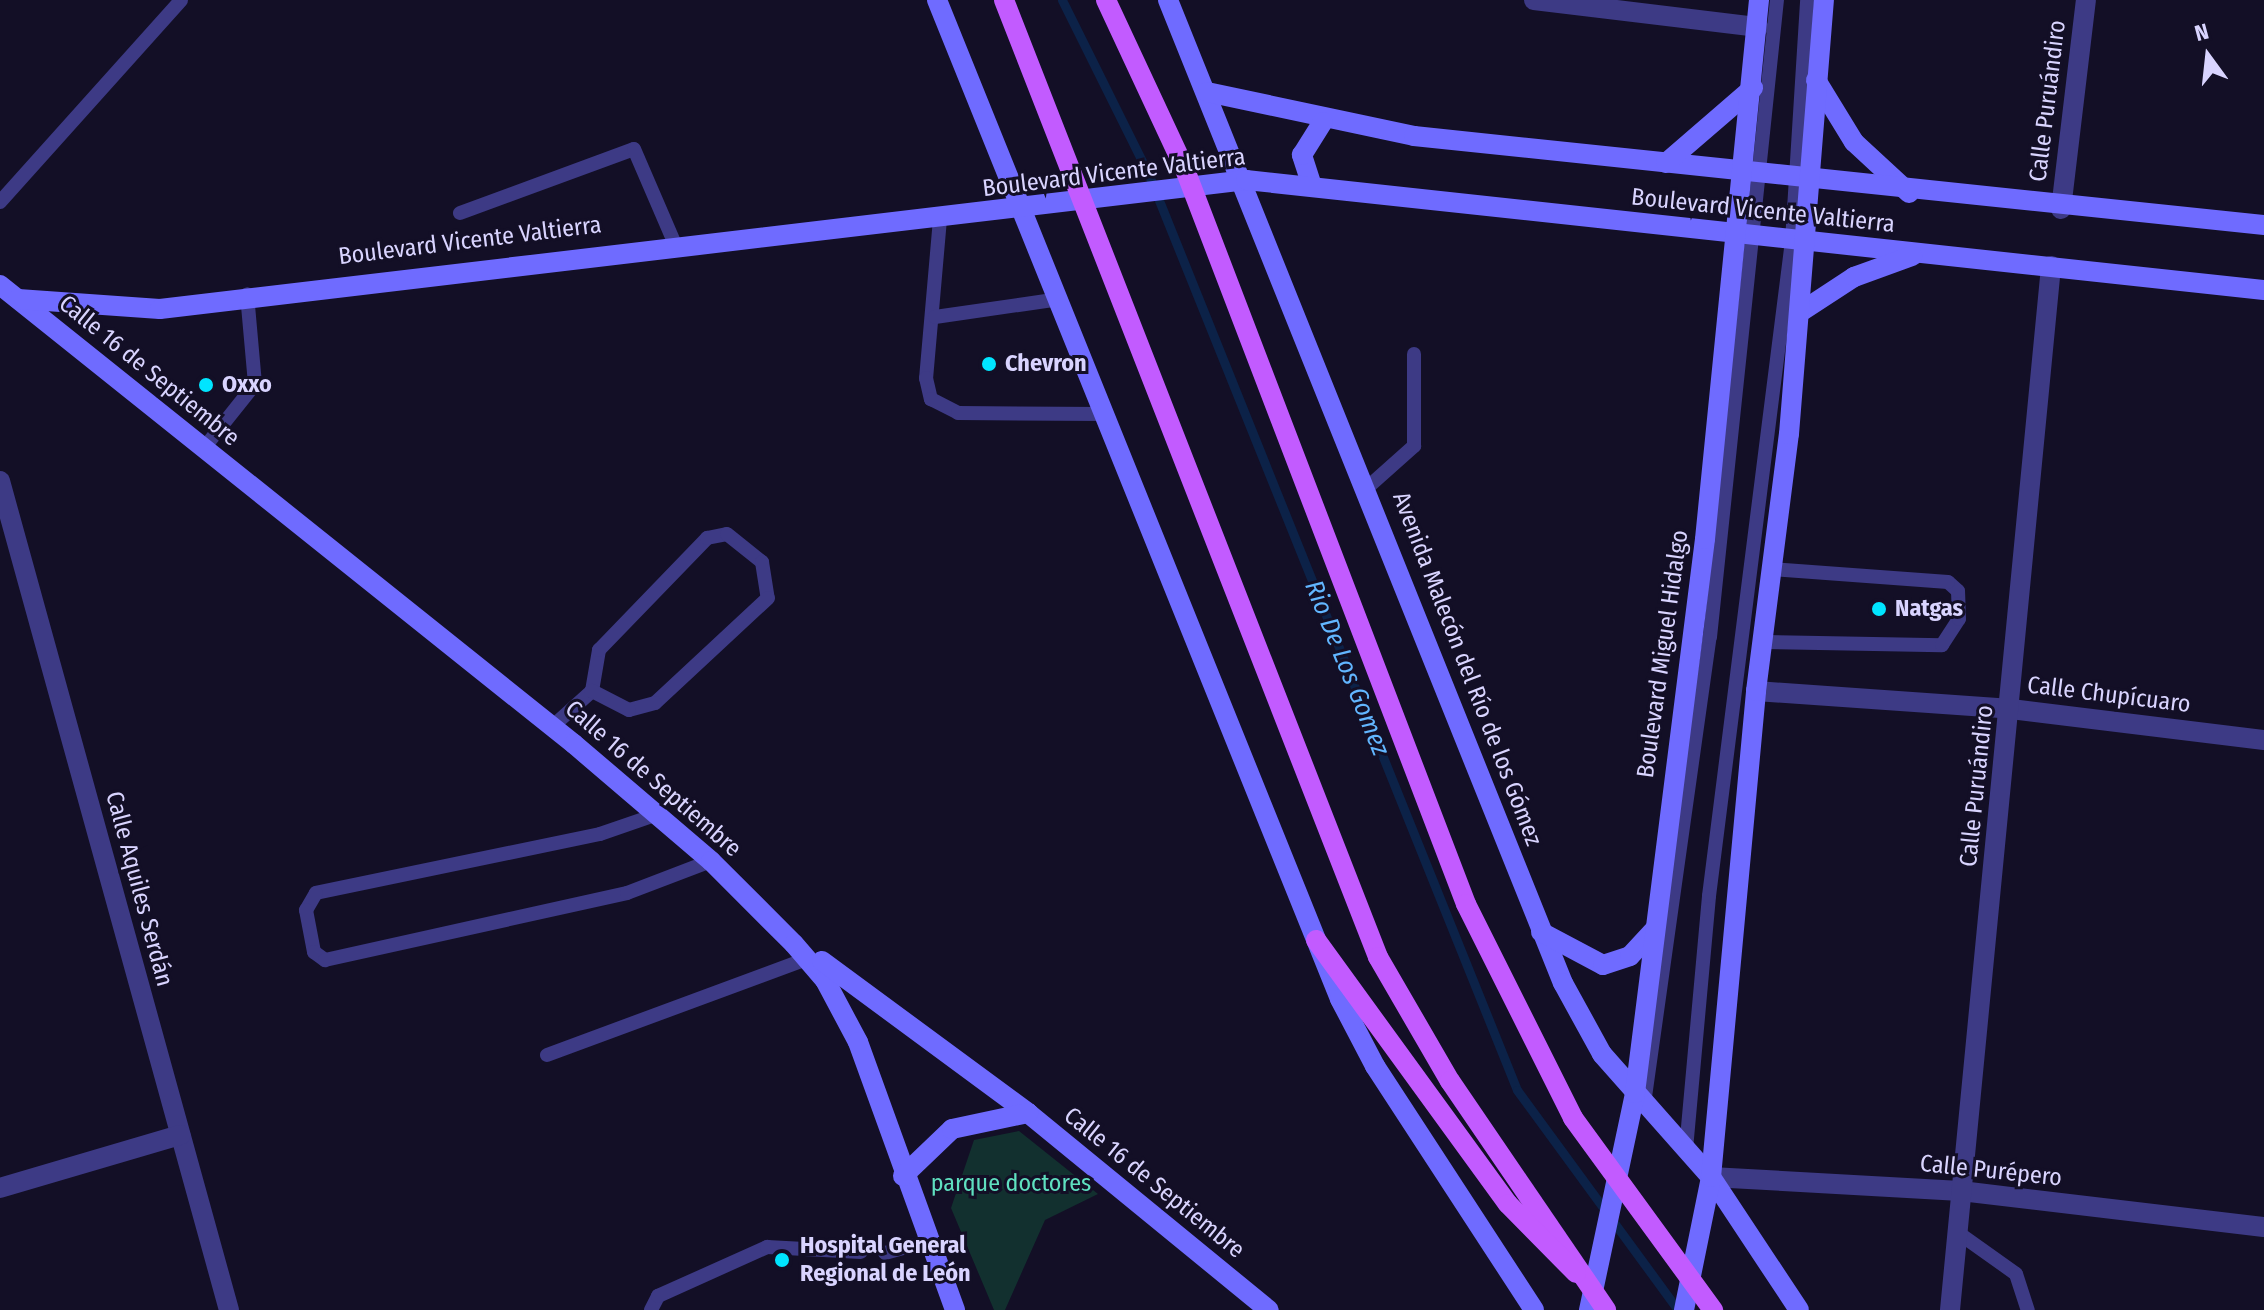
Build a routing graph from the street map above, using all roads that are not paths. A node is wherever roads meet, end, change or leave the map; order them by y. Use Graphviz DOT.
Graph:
graph roads {
  1 [pos="181,0"];
  2 [pos="937,0"];
  3 [pos="1004,0"];
  4 [pos="1106,0"];
  5 [pos="1168,0"];
  6 [pos="1534,0"];
  7 [pos="1759,0"];
  8 [pos="1777,0"];
  9 [pos="1807,0"];
  10 [pos="1824,0"];
  11 [pos="2086,0"];
  12 [pos="1758,27"];
  13 [pos="1815,79"];
  14 [pos="1753,88"];
  15 [pos="1207,92"];
  16 [pos="1323,122"];
  17 [pos="1666,163"];
  18 [pos="1752,175"];
  19 [pos="1237,180"];
  20 [pos="1804,181"];
  21 [pos="1312,186"];
  22 [pos="1909,193"];
  23 [pos="0,202"];
  24 [pos="2061,209"];
  25 [pos="1025,210"];
  26 [pos="460,213"];
  27 [pos="940,219"];
  28 [pos="2264,225"];
  29 [pos="1744,237"];
  30 [pos="674,242"];
  31 [pos="1798,242"];
  32 [pos="1942,254"];
  33 [pos="2051,266"];
  34 [pos="0,285"];
  35 [pos="2264,290"];
  36 [pos="247,294"];
  37 [pos="1060,299"];
  38 [pos="9,303"];
  39 [pos="1799,313"];
  40 [pos="935,317"];
  41 [pos="1414,354"];
  42 [pos="1104,414"];
  43 [pos="204,448"];
  44 [pos="0,481"];
  45 [pos="1368,487"];
  46 [pos="1770,569"];
  47 [pos="1762,642"];
  48 [pos="592,691"];
  49 [pos="1756,691"];
  50 [pos="2011,709"];
  51 [pos="553,726"];
  52 [pos="2264,740"];
  53 [pos="658,814"];
  54 [pos="711,861"];
  55 [pos="1654,930"];
  56 [pos="1541,932"];
  57 [pos="1316,940"];
  58 [pos="807,959"];
  59 [pos="547,1055"];
  60 [pos="1640,1098"];
  61 [pos="1028,1113"];
  62 [pos="180,1135"];
  63 [pos="1686,1149"];
  64 [pos="903,1176"];
  65 [pos="1711,1177"];
  66 [pos="0,1188"];
  67 [pos="1961,1191"];
  68 [pos="2264,1227"];
  69 [pos="1957,1232"];
  70 [pos="928,1241"];
  71 [pos="861,1252"];
  72 [pos="885,1253"];
  73 [pos="1587,1282"];
  74 [pos="229,1310"];
  75 [pos="651,1310"];
  76 [pos="955,1310"];
  77 [pos="1269,1310"];
  78 [pos="1534,1310"];
  79 [pos="1589,1310"];
  80 [pos="1606,1310"];
  81 [pos="1684,1310"];
  82 [pos="1713,1310"];
  83 [pos="1799,1310"];
  84 [pos="1950,1310"];
  85 [pos="2028,1310"];
  1 -- 23 [label="lane"];
  2 -- 25 [label="street"];
  3 -- 73 [label="main road"];
  4 -- 82 [label="main road"];
  5 -- 15 [label="street, Avenida Malecón del Río de los Gómez"];
  6 -- 12 [label="street"];
  7 -- 12 [label="street, Boulevard Miguel Hidalgo"];
  8 -- 18 [label="lane"];
  9 -- 20 [label="lane"];
  10 -- 13 [label="street"];
  11 -- 24 [label="street, Calle Puruándiro"];
  12 -- 14 [label="street, Boulevard Miguel Hidalgo"];
  13 -- 20 [label="street"];
  13 -- 22 [label="street"];
  14 -- 17 [label="street"];
  14 -- 18 [label="street, Boulevard Miguel Hidalgo"];
  15 -- 16 [label="street, Boulevard Vicente Valtierra"];
  15 -- 19 [label="street, Avenida Malecón del Río de los Gómez"];
  16 -- 17 [label="street, Boulevard Vicente Valtierra"];
  16 -- 21 [label="street"];
  17 -- 18 [label="street, Boulevard Vicente Valtierra"];
  18 -- 20 [label="street, Boulevard Vicente Valtierra"];
  18 -- 29 [label="street, Boulevard Miguel Hidalgo"];
  19 -- 21 [label="street, Boulevard Vicente Valtierra"];
  19 -- 25 [label="street, Boulevard Vicente Valtierra"];
  19 -- 45 [label="street, Avenida Malecón del Río de los Gómez"];
  20 -- 22 [label="street, Boulevard Vicente Valtierra"];
  20 -- 31 [label="street"];
  21 -- 29 [label="street, Boulevard Vicente Valtierra"];
  22 -- 24 [label="street, Boulevard Vicente Valtierra"];
  24 -- 28 [label="street, Boulevard Vicente Valtierra"];
  25 -- 27 [label="street, Boulevard Vicente Valtierra"];
  25 -- 37 [label="street"];
  26 -- 30 [label="lane"];
  27 -- 30 [label="street, Boulevard Vicente Valtierra"];
  27 -- 40 [label="lane"];
  29 -- 31 [label="street, Boulevard Vicente Valtierra"];
  29 -- 55 [label="street, Boulevard Miguel Hidalgo"];
  29 -- 60 [label="lane"];
  30 -- 36 [label="street, Boulevard Vicente Valtierra"];
  31 -- 32 [label="street, Boulevard Vicente Valtierra"];
  31 -- 39 [label="street"];
  31 -- 63 [label="lane"];
  32 -- 33 [label="street, Boulevard Vicente Valtierra"];
  32 -- 39 [label="street"];
  33 -- 35 [label="street, Boulevard Vicente Valtierra"];
  33 -- 50 [label="street, Calle Puruándiro"];
  34 -- 38 [label="street, Calle 16 de Septiembre"];
  36 -- 38 [label="street, Boulevard Vicente Valtierra"];
  36 -- 43 [label="lane"];
  37 -- 40 [label="lane"];
  37 -- 42 [label="street"];
  38 -- 43 [label="street, Calle 16 de Septiembre"];
  39 -- 46 [label="street"];
  40 -- 42 [label="lane"];
  41 -- 45 [label="lane"];
  42 -- 57 [label="street"];
  43 -- 51 [label="street, Calle 16 de Septiembre"];
  44 -- 62 [label="street, Calle Aquiles Serdán"];
  45 -- 56 [label="street, Avenida Malecón del Río de los Gómez"];
  46 -- 47 [label="street"];
  46 -- 47 [label="lane"];
  47 -- 49 [label="street"];
  48 -- 48 [label="lane"];
  48 -- 51 [label="lane"];
  49 -- 50 [label="street, Calle Chupícuaro"];
  49 -- 65 [label="street"];
  50 -- 52 [label="street, Calle Chupícuaro"];
  50 -- 67 [label="street, Calle Puruándiro"];
  51 -- 53 [label="street, Calle 16 de Septiembre"];
  53 -- 54 [label="street, Calle 16 de Septiembre"];
  53 -- 54 [label="lane"];
  54 -- 58 [label="street, Calle 16 de Septiembre"];
  55 -- 56 [label="street"];
  55 -- 60 [label="street, Boulevard Miguel Hidalgo"];
  56 -- 60 [label="street, Avenida Malecón del Río de los Gómez"];
  57 -- 73 [label="main road"];
  57 -- 78 [label="street"];
  58 -- 59 [label="lane"];
  58 -- 61 [label="street, Calle 16 de Septiembre"];
  58 -- 64 [label="street"];
  60 -- 63 [label="street, Avenida Malecón del Río de los Gómez"];
  60 -- 79 [label="street, Boulevard Miguel Hidalgo"];
  61 -- 64 [label="street"];
  61 -- 77 [label="street, Calle 16 de Septiembre"];
  62 -- 66 [label="street"];
  62 -- 74 [label="street, Calle Aquiles Serdán"];
  63 -- 65 [label="street, Avenida Malecón del Río de los Gómez"];
  64 -- 70 [label="street"];
  65 -- 67 [label="street, Calle Purépero"];
  65 -- 81 [label="street"];
  65 -- 83 [label="street, Avenida Malecón del Río de los Gómez"];
  67 -- 68 [label="street, Calle Purépero"];
  67 -- 69 [label="street, Calle Puruándiro"];
  69 -- 84 [label="street, Calle Puruándiro"];
  69 -- 85 [label="lane"];
  70 -- 72 [label="lane"];
  70 -- 76 [label="street"];
  71 -- 75 [label="lane"];
  73 -- 80 [label="main road"];
}
